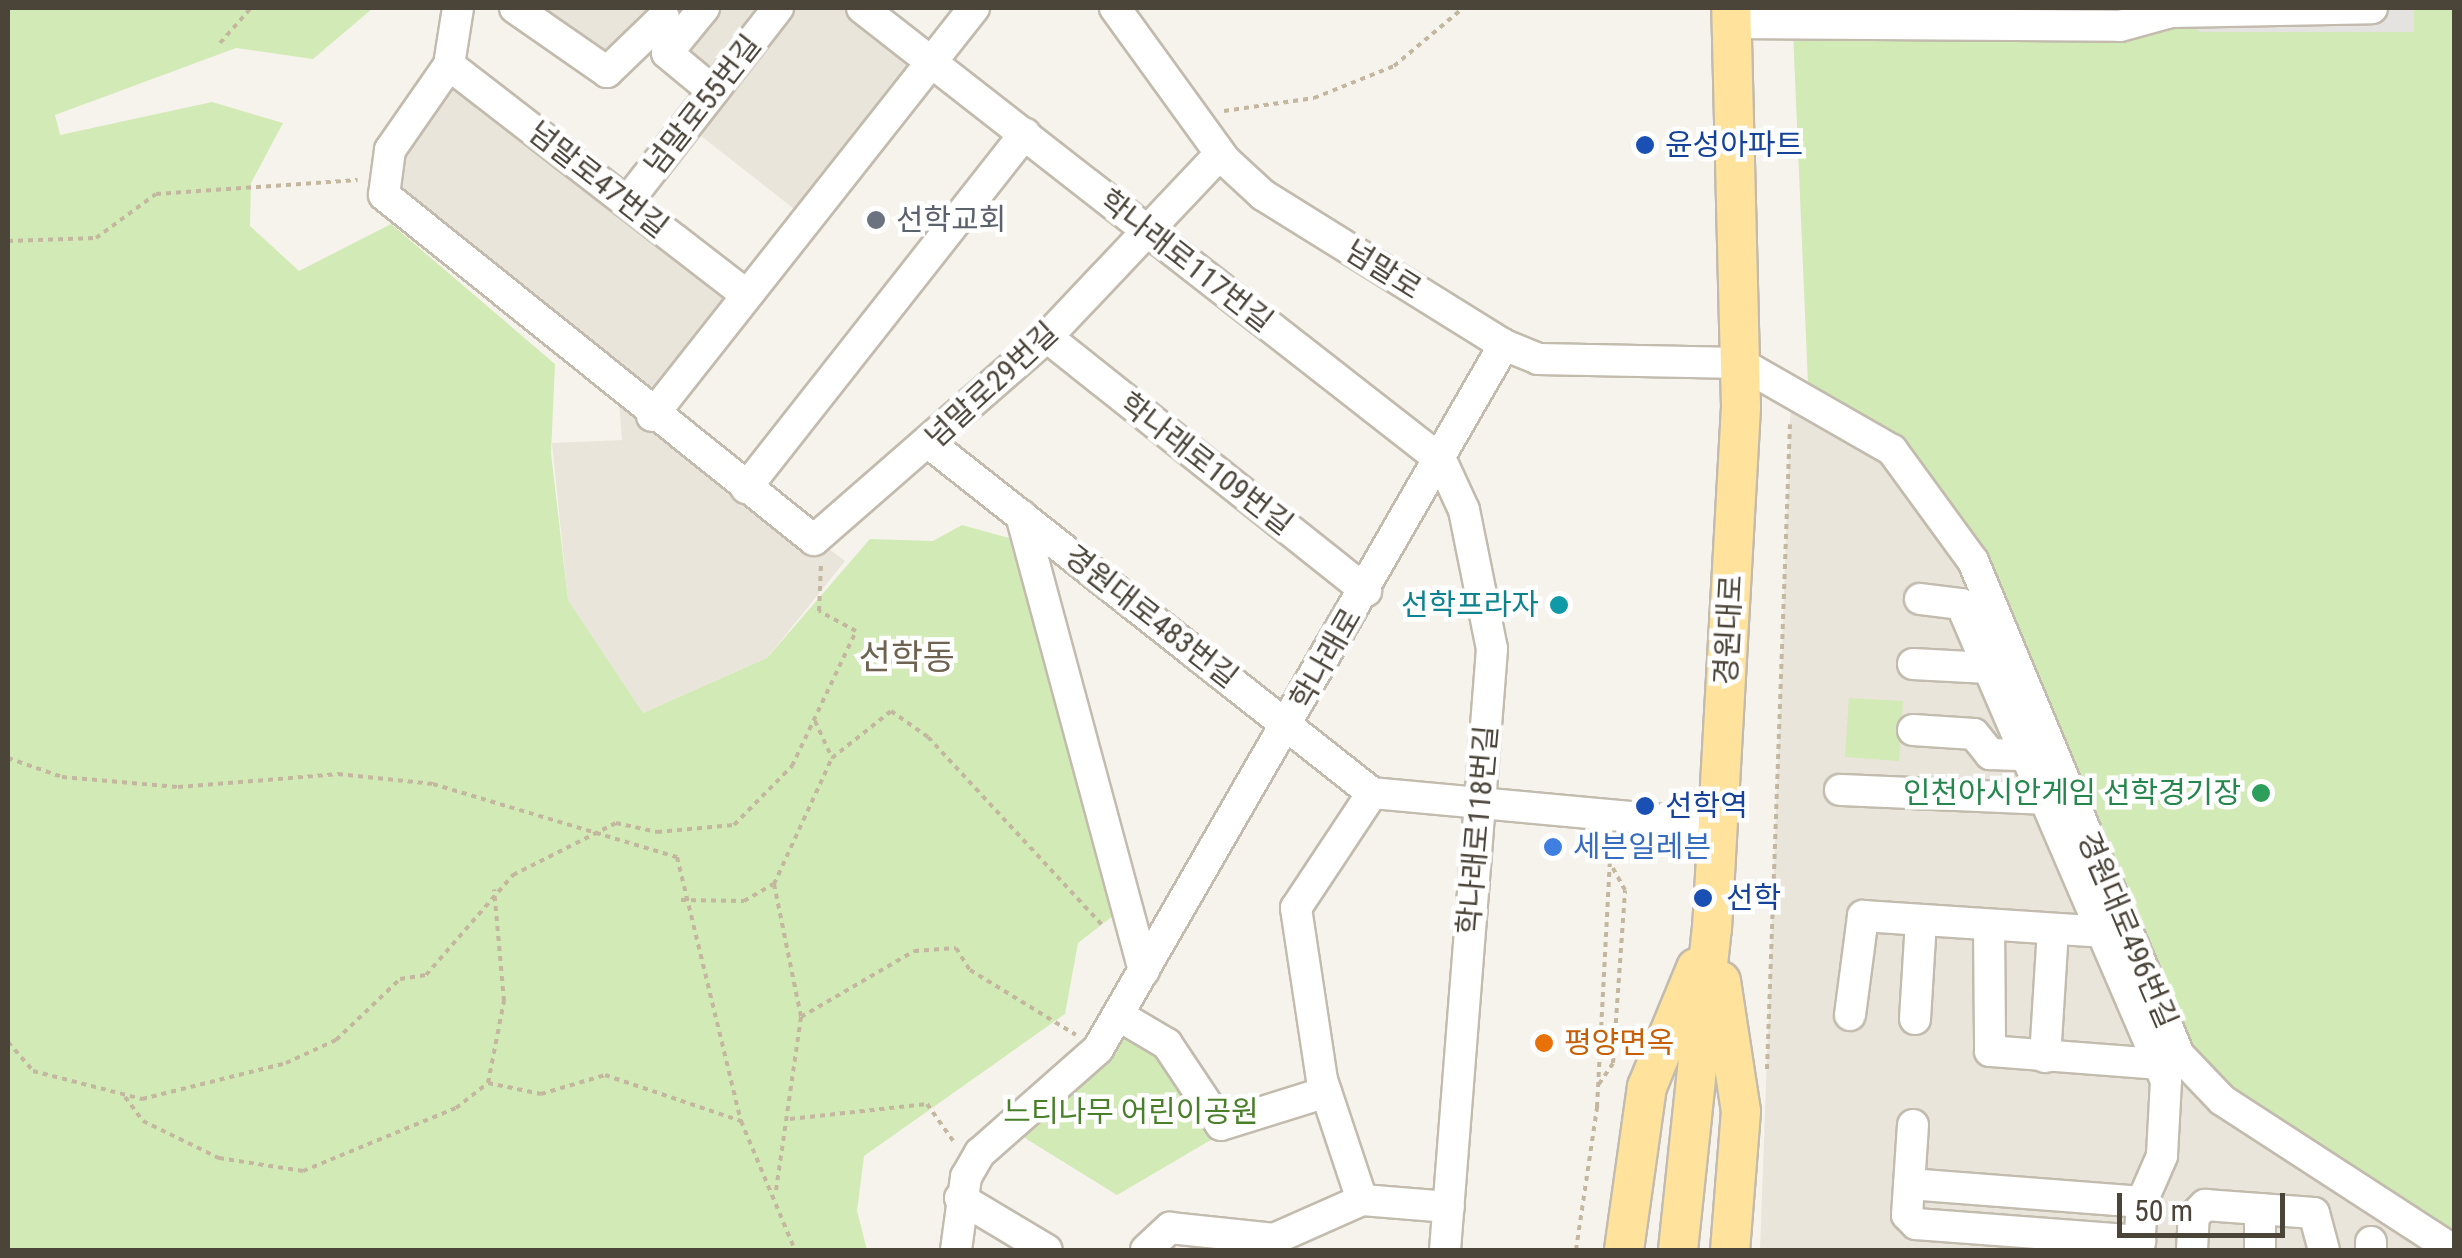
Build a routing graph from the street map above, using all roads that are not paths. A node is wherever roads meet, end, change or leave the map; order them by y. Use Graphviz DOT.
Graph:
graph roads {
  1 [pos="458,8"];
  2 [pos="515,8"];
  3 [pos="704,8"];
  4 [pos="778,8"];
  5 [pos="862,8"];
  6 [pos="974,8"];
  7 [pos="1116,8"];
  8 [pos="2372,8"];
  9 [pos="2171,10"];
  10 [pos="1732,15"];
  11 [pos="664,17"];
  12 [pos="932,60"];
  13 [pos="449,65"];
  14 [pos="713,92"];
  15 [pos="1024,134"];
  16 [pos="1220,154"];
  17 [pos="627,202"];
  18 [pos="1146,231"];
  19 [pos="747,295"];
  20 [pos="1046,337"];
  21 [pos="1504,345"];
  22 [pos="1740,363"];
  23 [pos="652,416"];
  24 [pos="930,443"];
  25 [pos="1441,460"];
  26 [pos="746,488"];
  27 [pos="1021,515"];
  28 [pos="1366,590"];
  29 [pos="1920,599"];
  30 [pos="1913,664"];
  31 [pos="1988,668"];
  32 [pos="1288,724"];
  33 [pos="1914,730"];
  34 [pos="2025,755"];
  35 [pos="1840,790"];
  36 [pos="1372,792"];
  37 [pos="2044,799"];
  38 [pos="1480,807"];
  39 [pos="1718,826"];
  40 [pos="1921,920"];
  41 [pos="1989,924"];
  42 [pos="1712,929"];
  43 [pos="2052,929"];
  44 [pos="2101,932"];
  45 [pos="1144,971"];
  46 [pos="1118,1015"];
  47 [pos="1850,1015"];
  48 [pos="1915,1019"];
  49 [pos="2138,1054"];
  50 [pos="2045,1057"];
  51 [pos="1326,1092"];
  52 [pos="1914,1125"];
  53 [pos="1909,1184"];
  54 [pos="960,1198"];
  55 [pos="1362,1200"];
  56 [pos="2142,1202"];
  57 [pos="1448,1207"];
  58 [pos="2260,1208"];
  59 [pos="2140,1246"];
  60 [pos="956,1250"];
  61 [pos="1048,1250"];
  62 [pos="1146,1250"];
  63 [pos="1445,1250"];
  64 [pos="1624,1250"];
  65 [pos="1678,1250"];
  66 [pos="1730,1250"];
  67 [pos="2192,1250"];
  68 [pos="2260,1250"];
  69 [pos="2324,1250"];
  70 [pos="2453,1250"];
  1 -- 13 [label="street"];
  2 -- 11 [label="street"];
  3 -- 14 [label="street"];
  4 -- 14 [label="street, 넘말로55번길"];
  5 -- 12 [label="street, 학나래로117번길"];
  6 -- 12 [label="street"];
  7 -- 16 [label="street, 넘말로"];
  8 -- 9 [label="street"];
  9 -- 10 [label="street"];
  10 -- 22 [label="main road, 경원대로"];
  12 -- 15 [label="street, 학나래로117번길"];
  12 -- 19 [label="street"];
  13 -- 17 [label="street, 넘말로47번길"];
  13 -- 23 [label="street"];
  14 -- 17 [label="street, 넘말로55번길"];
  15 -- 18 [label="street, 학나래로117번길"];
  15 -- 26 [label="street"];
  16 -- 18 [label="street, 넘말로29번길"];
  16 -- 21 [label="street, 넘말로"];
  17 -- 19 [label="street, 넘말로47번길"];
  18 -- 20 [label="street, 넘말로29번길"];
  18 -- 25 [label="street, 학나래로117번길"];
  19 -- 23 [label="street"];
  20 -- 24 [label="street, 넘말로29번길"];
  20 -- 28 [label="street, 학나래로109번길"];
  21 -- 22 [label="street, 넘말로"];
  21 -- 25 [label="street, 학나래로"];
  22 -- 39 [label="main road, 경원대로"];
  22 -- 70 [label="street, 경원대로496번길"];
  23 -- 26 [label="street"];
  24 -- 26 [label="street, 넘말로29번길"];
  24 -- 27 [label="street, 경원대로483번길"];
  25 -- 28 [label="street, 학나래로"];
  25 -- 38 [label="street, 학나래로118번길"];
  27 -- 32 [label="street, 경원대로483번길"];
  27 -- 45 [label="street"];
  28 -- 32 [label="street, 학나래로"];
  29 -- 31 [label="street"];
  30 -- 31 [label="street"];
  31 -- 34 [label="street"];
  32 -- 36 [label="street, 경원대로483번길"];
  32 -- 45 [label="street, 학나래로"];
  33 -- 34 [label="street"];
  34 -- 37 [label="street"];
  35 -- 37 [label="street"];
  36 -- 38 [label="street"];
  36 -- 51 [label="street"];
  37 -- 44 [label="street"];
  38 -- 39 [label="street"];
  38 -- 57 [label="street, 학나래로118번길"];
  39 -- 42 [label="main road, 경원대로"];
  40 -- 41 [label="street"];
  40 -- 47 [label="street"];
  40 -- 48 [label="street"];
  41 -- 43 [label="street"];
  41 -- 50 [label="street"];
  42 -- 64 [label="main road"];
  42 -- 65 [label="main road, 경원대로"];
  42 -- 66 [label="main road"];
  43 -- 44 [label="street"];
  43 -- 50 [label="street"];
  44 -- 49 [label="street"];
  45 -- 46 [label="street, 학나래로"];
  46 -- 51 [label="street"];
  46 -- 54 [label="street, 학나래로"];
  49 -- 50 [label="street"];
  49 -- 56 [label="street"];
  51 -- 55 [label="street"];
  52 -- 53 [label="street"];
  53 -- 56 [label="street"];
  53 -- 59 [label="street"];
  54 -- 60 [label="street, 학나래로"];
  54 -- 61 [label="street"];
  55 -- 57 [label="street"];
  55 -- 62 [label="street"];
  56 -- 59 [label="street"];
  57 -- 63 [label="street, 학나래로118번길"];
  58 -- 67 [label="street"];
  58 -- 68 [label="street"];
  58 -- 69 [label="street"];
}
